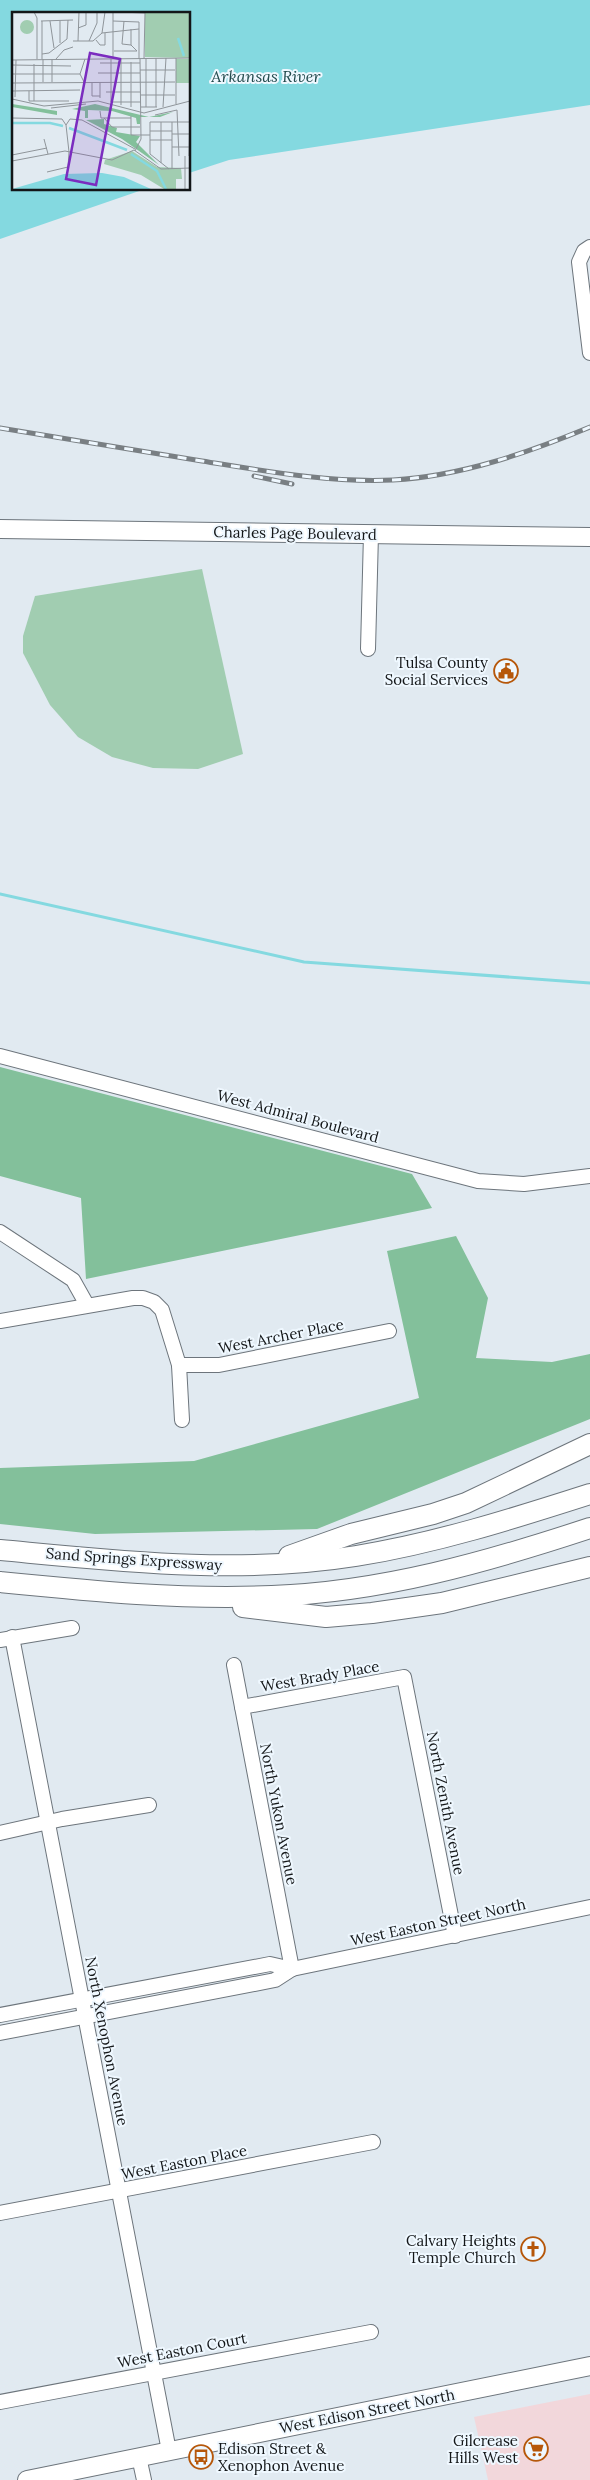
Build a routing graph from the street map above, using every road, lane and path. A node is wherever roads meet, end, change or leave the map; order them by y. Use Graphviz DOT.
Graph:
graph roads {
  1 [pos="590,247"];
  2 [pos="590,353"];
  3 [pos="0,529"];
  4 [pos="370,534"];
  5 [pos="590,537"];
  6 [pos="368,649"];
  7 [pos="0,1056"];
  8 [pos="590,1176"];
  9 [pos="0,1232"];
  10 [pos="87,1305"];
  11 [pos="0,1321"];
  12 [pos="389,1331"];
  13 [pos="179,1365"];
  14 [pos="182,1420"];
  15 [pos="590,1444"];
  16 [pos="590,1494"];
  17 [pos="590,1528"];
  18 [pos="0,1550"];
  19 [pos="266,1564"];
  20 [pos="590,1567"];
  21 [pos="0,1582"];
  22 [pos="153,1597"];
  23 [pos="72,1628"];
  24 [pos="6,1638"];
  25 [pos="234,1665"];
  26 [pos="404,1677"];
  27 [pos="242,1707"];
  28 [pos="149,1805"];
  29 [pos="48,1824"];
  30 [pos="0,1833"];
  31 [pos="590,1908"];
  32 [pos="455,1936"];
  33 [pos="292,1969"];
  34 [pos="82,1999"];
  35 [pos="0,2015"];
  36 [pos="85,2016"];
  37 [pos="0,2033"];
  38 [pos="373,2142"];
  39 [pos="119,2191"];
  40 [pos="0,2213"];
  41 [pos="371,2332"];
  42 [pos="590,2366"];
  43 [pos="154,2372"];
  44 [pos="0,2402"];
  45 [pos="169,2451"];
  46 [pos="139,2457"];
  47 [pos="27,2480"];
  48 [pos="144,2480"];
  1 -- 2 [label="street"];
  3 -- 4 [label="main road, Charles Page Boulevard"];
  4 -- 5 [label="main road, Charles Page Boulevard"];
  4 -- 6 [label="street"];
  7 -- 8 [label="street, West Admiral Boulevard"];
  9 -- 10 [label="street"];
  10 -- 11 [label="street"];
  10 -- 13 [label="street"];
  12 -- 13 [label="street, West Archer Place"];
  13 -- 14 [label="street"];
  15 -- 19 [label="highway"];
  16 -- 19 [label="highway, Sand Springs Expressway"];
  17 -- 22 [label="highway"];
  18 -- 19 [label="highway, Sand Springs Expressway"];
  20 -- 22 [label="highway"];
  21 -- 22 [label="highway"];
  23 -- 24 [label="street"];
  24 -- 29 [label="street, North Xenophon Avenue"];
  25 -- 27 [label="street, North Yukon Avenue"];
  26 -- 27 [label="street, West Brady Place"];
  26 -- 32 [label="street, North Zenith Avenue"];
  27 -- 33 [label="street, North Yukon Avenue"];
  28 -- 29 [label="street"];
  29 -- 30 [label="street"];
  29 -- 34 [label="street, North Xenophon Avenue"];
  31 -- 32 [label="street, West Easton Street North"];
  32 -- 33 [label="street, West Easton Street North"];
  33 -- 34 [label="street, West Easton Street North"];
  33 -- 36 [label="street, West Easton Street North"];
  34 -- 35 [label="street, West Easton Street North"];
  34 -- 36 [label="street, North Xenophon Avenue"];
  36 -- 37 [label="street, West Easton Street North"];
  36 -- 39 [label="street, North Xenophon Avenue"];
  38 -- 39 [label="street, West Easton Place"];
  39 -- 40 [label="street, West Easton Place"];
  39 -- 43 [label="street, North Xenophon Avenue"];
  41 -- 43 [label="street, West Easton Court"];
  42 -- 45 [label="main road, West Edison Street North"];
  43 -- 44 [label="street, West Easton Court"];
  43 -- 45 [label="street, North Xenophon Avenue"];
  45 -- 46 [label="main road, West Edison Street North"];
  46 -- 47 [label="main road, West Edison Street North"];
  46 -- 48 [label="street"];
}
